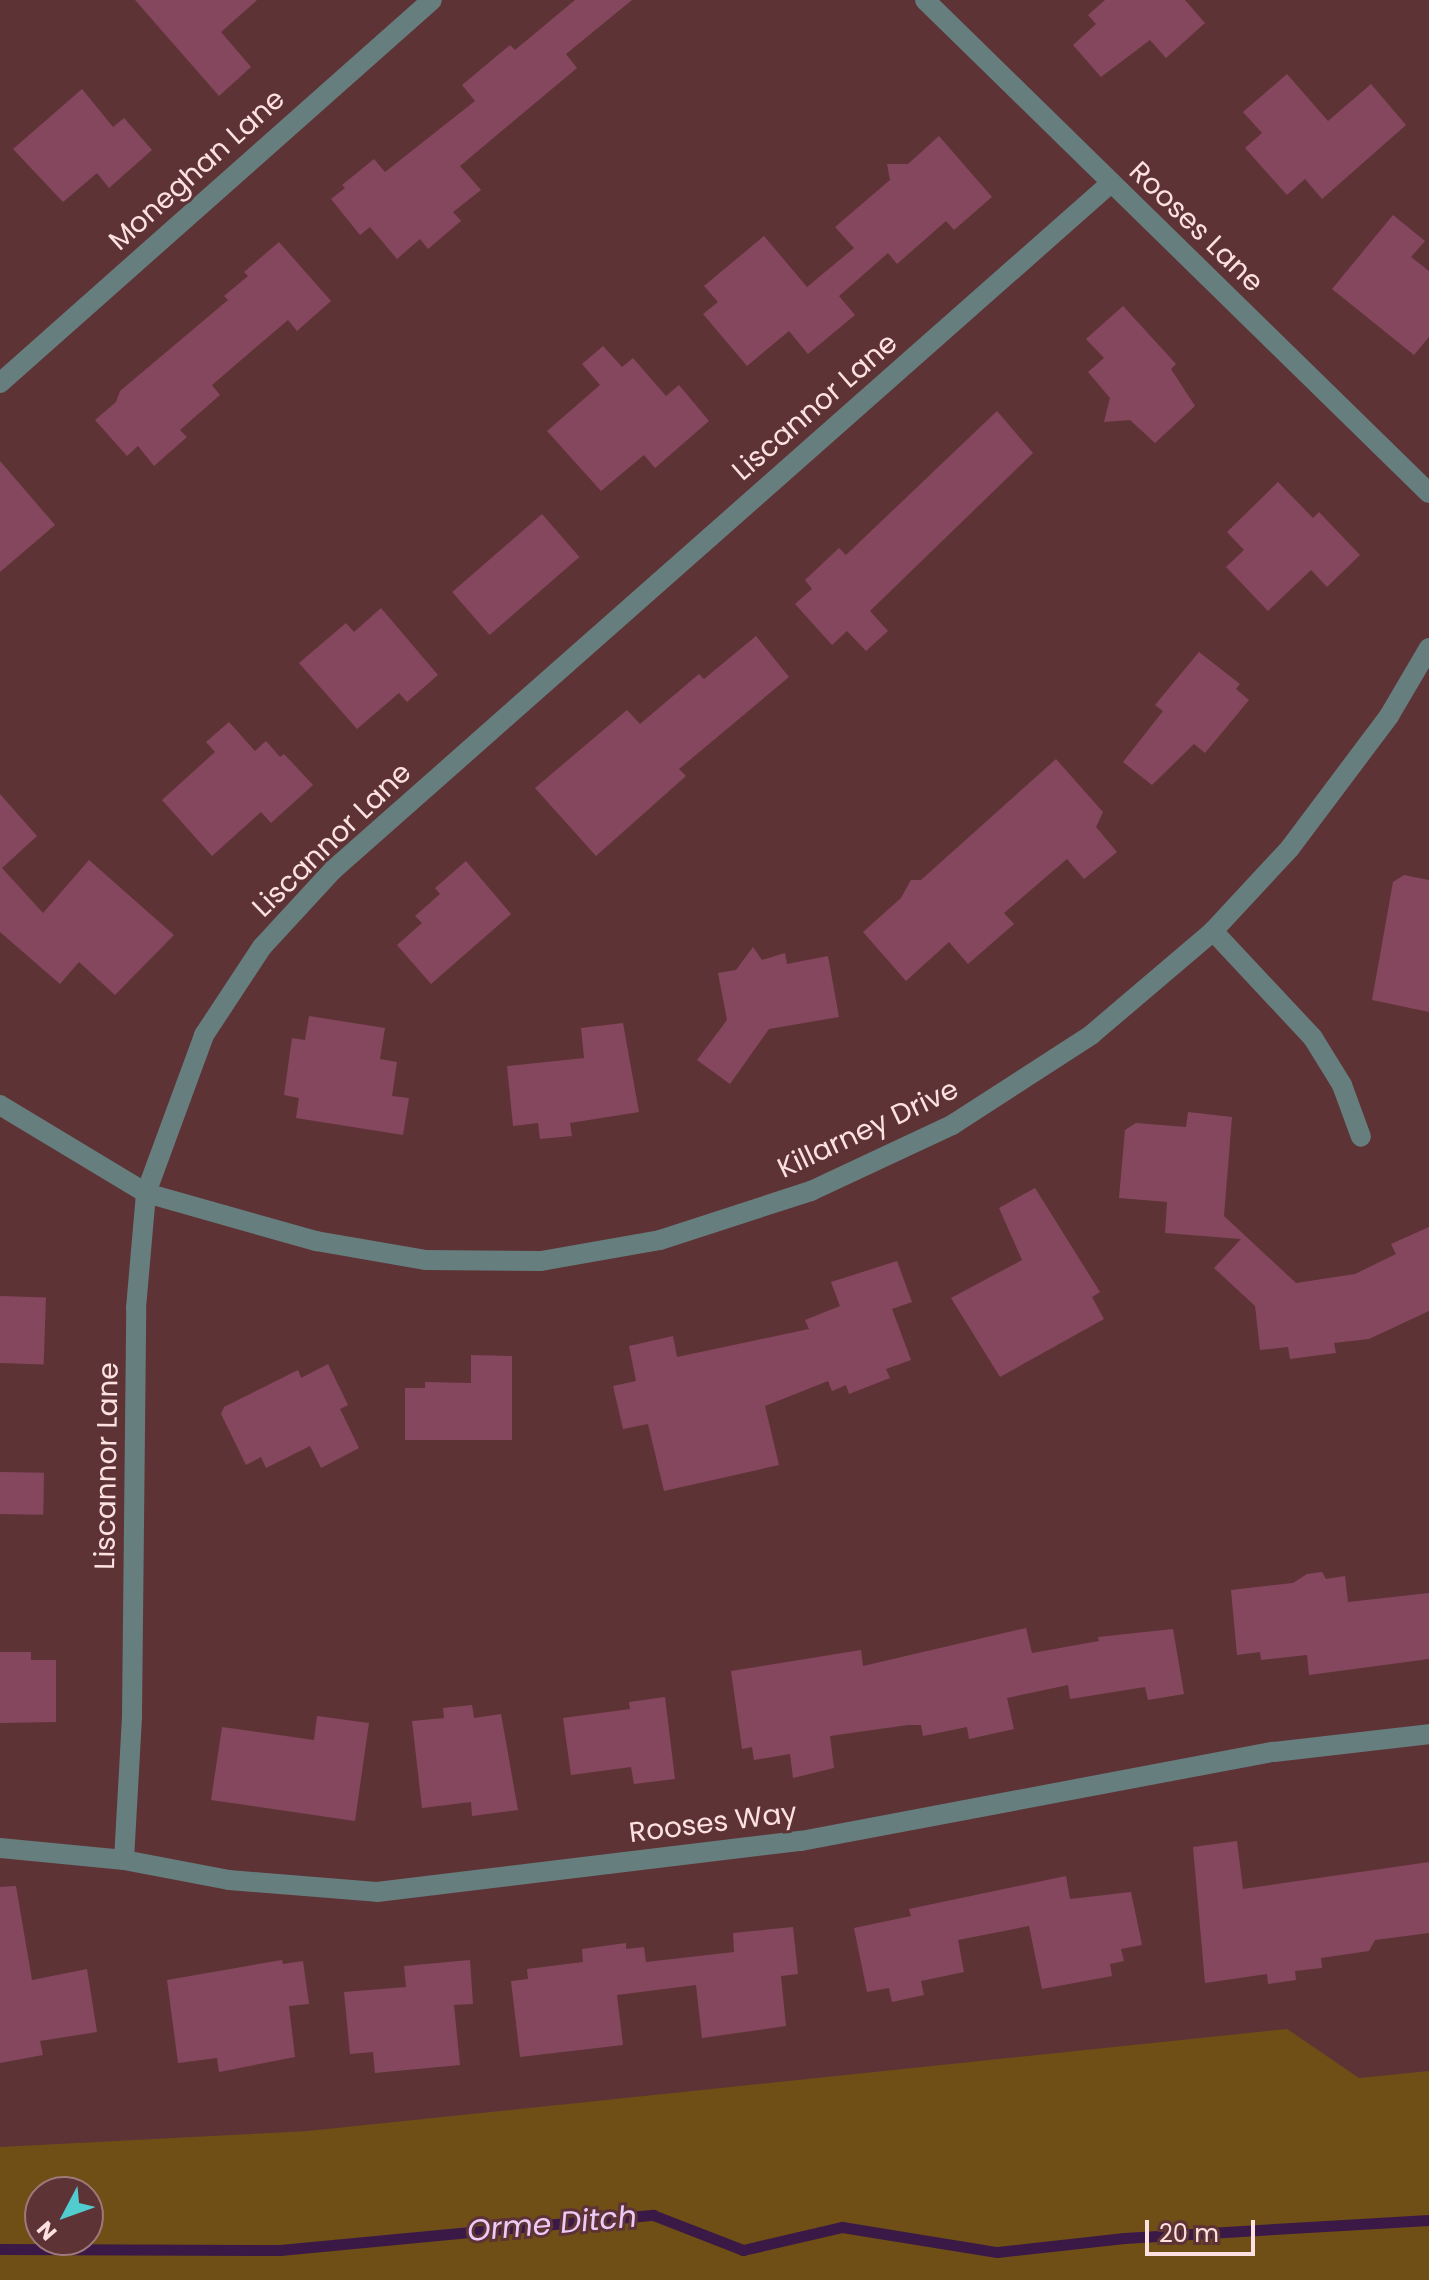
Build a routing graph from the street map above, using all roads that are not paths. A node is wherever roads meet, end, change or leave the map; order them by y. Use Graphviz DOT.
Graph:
graph roads {
  1 [pos="432,0"];
  2 [pos="925,0"];
  3 [pos="1111,183"];
  4 [pos="0,383"];
  5 [pos="1429,493"];
  6 [pos="1429,648"];
  7 [pos="1213,931"];
  8 [pos="0,1105"];
  9 [pos="1361,1137"];
  10 [pos="146,1193"];
  11 [pos="1429,1734"];
  12 [pos="0,1848"];
  13 [pos="124,1860"];
  1 -- 4 [label="street, Moneghan Lane"];
  2 -- 3 [label="street, Rooses Lane"];
  3 -- 5 [label="street, Rooses Lane"];
  3 -- 10 [label="street, Liscannor Lane"];
  6 -- 7 [label="street, Killarney Drive"];
  7 -- 9 [label="street"];
  7 -- 10 [label="street, Killarney Drive"];
  8 -- 10 [label="street, Killarney Drive"];
  10 -- 13 [label="street, Liscannor Lane"];
  11 -- 13 [label="street, Rooses Way"];
  12 -- 13 [label="street, Rooses Way"];
}
